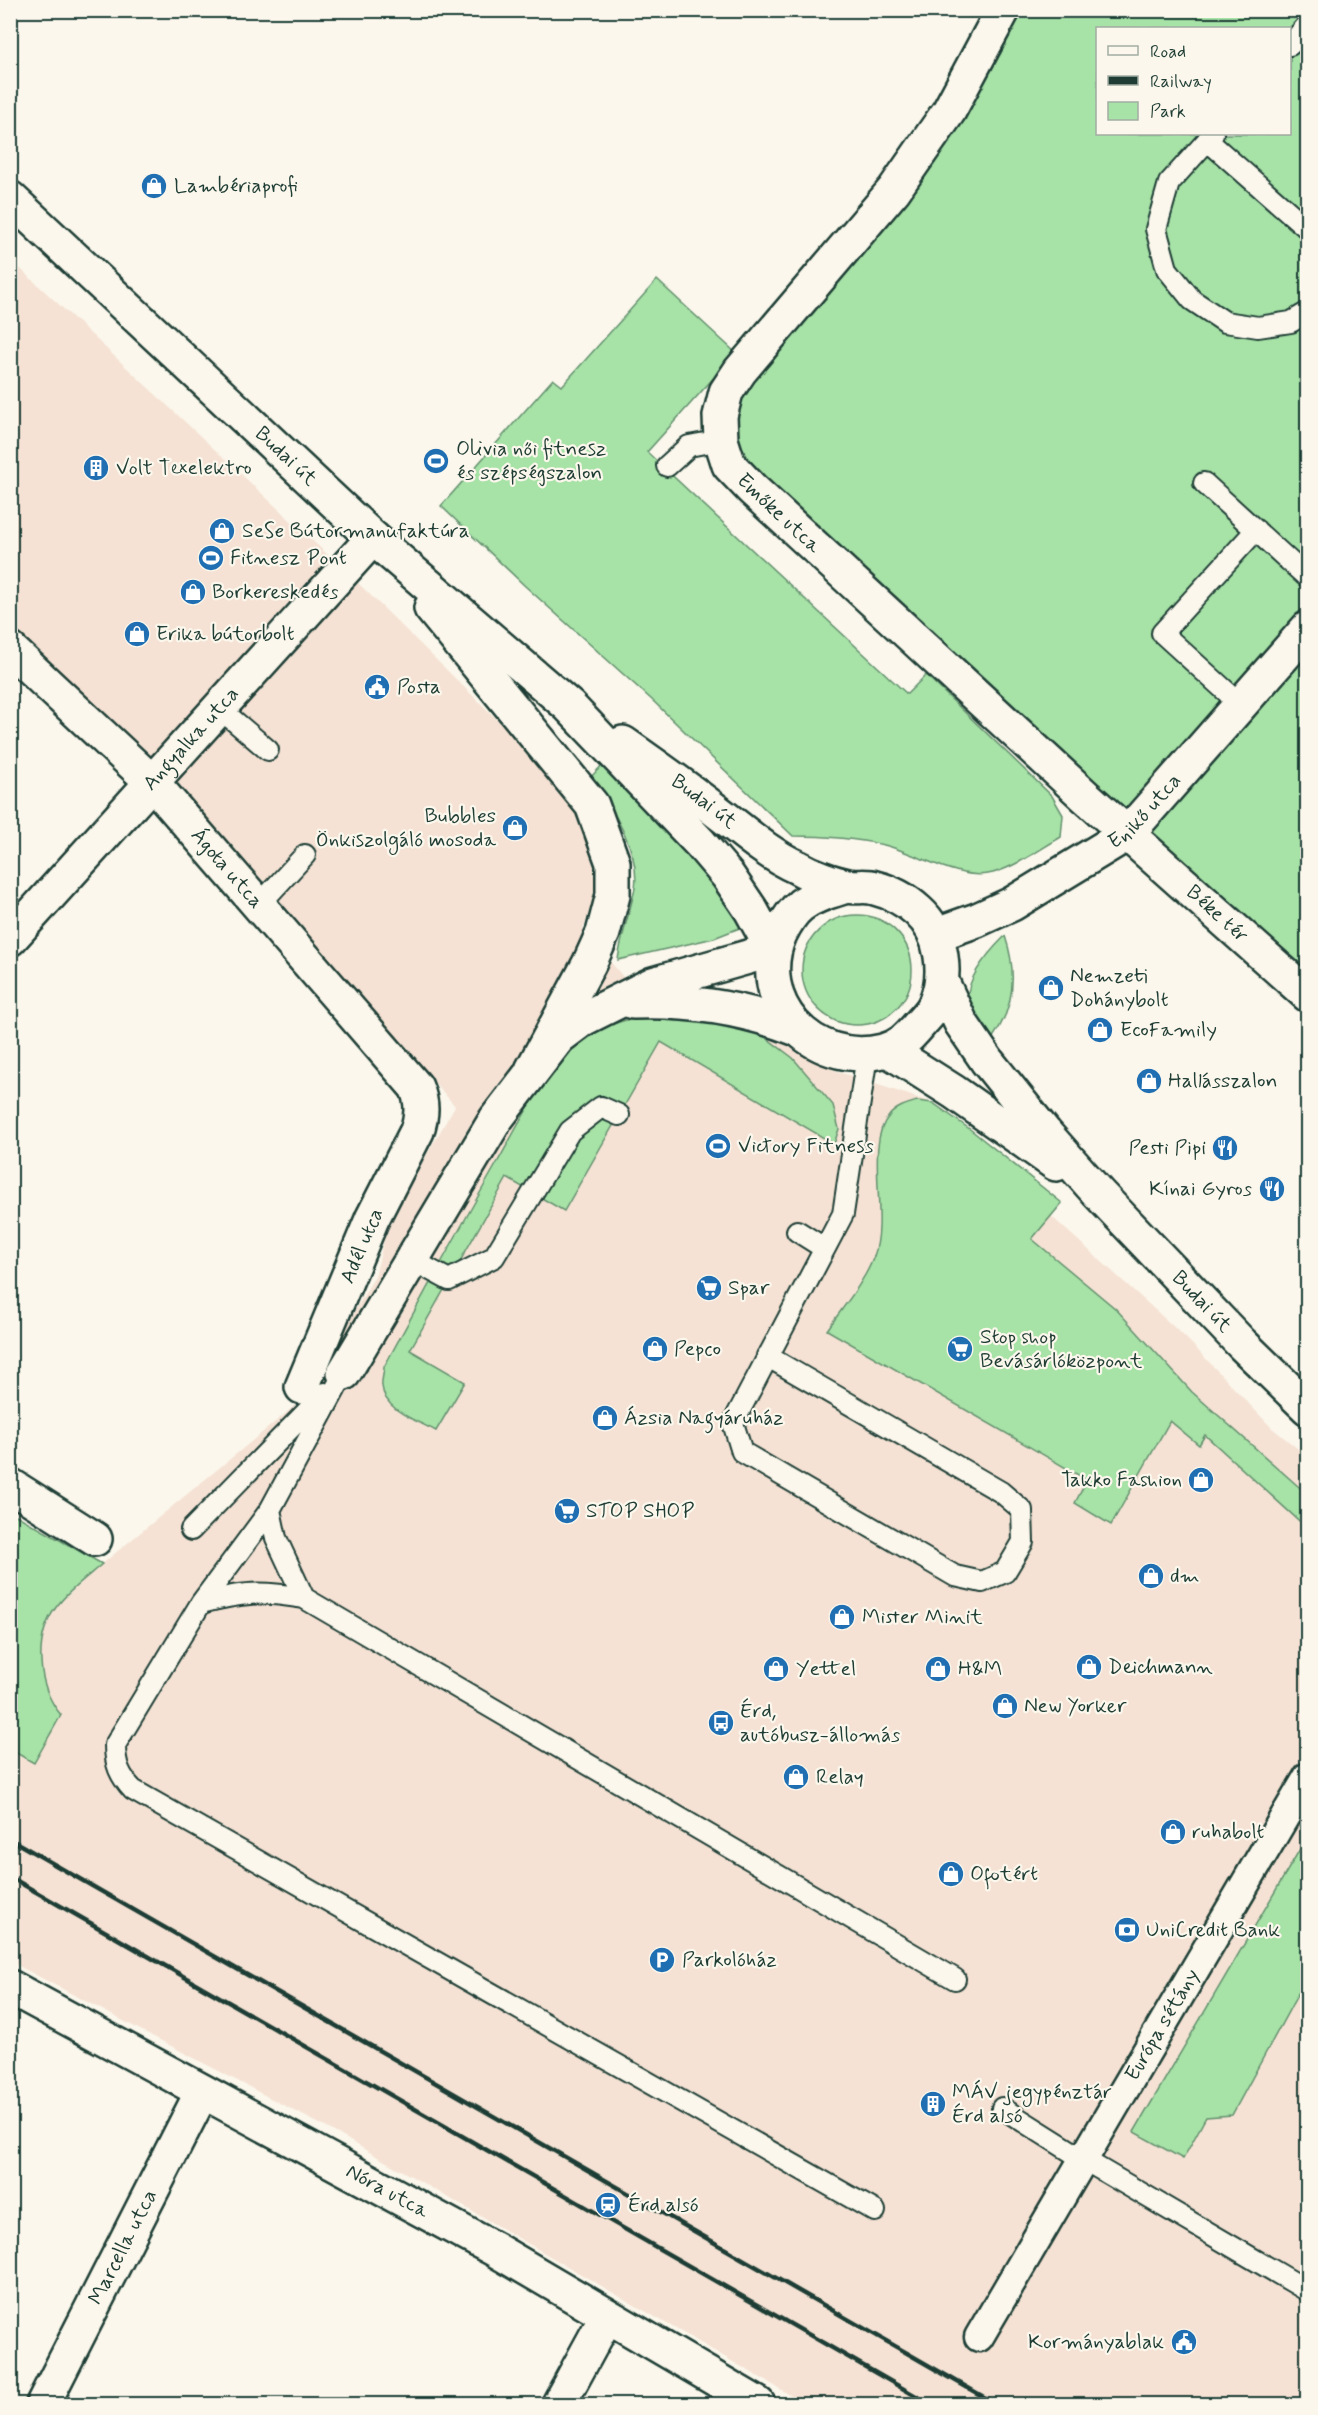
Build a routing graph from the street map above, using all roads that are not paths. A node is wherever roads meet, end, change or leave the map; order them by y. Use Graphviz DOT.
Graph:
graph roads {
  1 [pos="1003,10"];
  2 [pos="1308,24"];
  3 [pos="1291,44"];
  4 [pos="1210,137"];
  5 [pos="10,198"];
  6 [pos="1308,229"];
  7 [pos="1308,312"];
  8 [pos="721,440"];
  9 [pos="668,466"];
  10 [pos="1204,483"];
  11 [pos="1256,531"];
  12 [pos="373,537"];
  13 [pos="1308,578"];
  14 [pos="1308,628"];
  15 [pos="10,649"];
  16 [pos="1240,704"];
  17 [pos="569,706"];
  18 [pos="219,708"];
  19 [pos="268,750"];
  20 [pos="152,782"];
  21 [pos="1127,834"];
  22 [pos="305,855"];
  23 [pos="847,886"];
  24 [pos="259,905"];
  25 [pos="935,935"];
  26 [pos="10,939"];
  27 [pos="773,950"];
  28 [pos="942,982"];
  29 [pos="1308,995"];
  30 [pos="617,1002"];
  31 [pos="797,1029"];
  32 [pos="878,1052"];
  33 [pos="532,1070"];
  34 [pos="422,1107"];
  35 [pos="619,1115"];
  36 [pos="1099,1194"];
  37 [pos="797,1231"];
  38 [pos="824,1248"];
  39 [pos="412,1260"];
  40 [pos="767,1356"];
  41 [pos="344,1373"];
  42 [pos="302,1387"];
  43 [pos="1308,1408"];
  44 [pos="10,1485"];
  45 [pos="270,1510"];
  46 [pos="190,1530"];
  47 [pos="95,1539"];
  48 [pos="304,1598"];
  49 [pos="201,1602"];
  50 [pos="1308,1777"];
  51 [pos="955,1979"];
  52 [pos="10,1987"];
  53 [pos="202,2092"];
  54 [pos="1002,2108"];
  55 [pos="1083,2159"];
  56 [pos="875,2211"];
  57 [pos="1308,2291"];
  58 [pos="607,2316"];
  59 [pos="979,2337"];
  60 [pos="43,2404"];
  61 [pos="559,2404"];
  62 [pos="758,2404"];
  1 -- 8 [label="street, Emőke utca"];
  2 -- 3 [label="lane"];
  4 -- 6 [label="lane"];
  4 -- 7 [label="lane"];
  5 -- 12 [label="street, Budai út"];
  8 -- 9 [label="lane"];
  8 -- 21 [label="street, Emőke utca"];
  10 -- 11 [label="lane"];
  11 -- 13 [label="lane"];
  11 -- 16 [label="lane"];
  12 -- 17 [label="street, Budai út"];
  12 -- 18 [label="street, Angyalka utca"];
  12 -- 33 [label="street"];
  14 -- 16 [label="street, Enikő utca"];
  15 -- 20 [label="street, Ágota utca"];
  16 -- 21 [label="street, Enikő utca"];
  17 -- 23 [label="street, Budai út"];
  17 -- 27 [label="street, Budai út"];
  18 -- 19 [label="lane"];
  18 -- 20 [label="street, Angyalka utca"];
  20 -- 24 [label="street, Ágota utca"];
  20 -- 26 [label="street, Angyalka utca"];
  21 -- 25 [label="street, Enikő utca"];
  21 -- 29 [label="street, Béke tér"];
  22 -- 24 [label="lane"];
  23 -- 25 [label="street, Budai út"];
  23 -- 27 [label="street, Budai út"];
  24 -- 34 [label="street, Ágota utca"];
  25 -- 28 [label="street, Budai út"];
  27 -- 30 [label="street"];
  27 -- 31 [label="street, Budai út"];
  28 -- 32 [label="street, Budai út"];
  28 -- 36 [label="street, Budai út"];
  30 -- 31 [label="street"];
  30 -- 33 [label="street"];
  31 -- 32 [label="street, Budai út"];
  32 -- 36 [label="street, Budai út"];
  32 -- 38 [label="lane"];
  33 -- 39 [label="street"];
  34 -- 42 [label="street, Adél utca"];
  35 -- 39 [label="lane"];
  36 -- 43 [label="street, Budai út"];
  37 -- 38 [label="lane"];
  38 -- 40 [label="lane"];
  39 -- 41 [label="street"];
  40 -- 40 [label="lane"];
  41 -- 45 [label="lane"];
  41 -- 46 [label="lane"];
  44 -- 47 [label="street"];
  45 -- 48 [label="lane"];
  45 -- 49 [label="lane"];
  48 -- 49 [label="lane"];
  48 -- 51 [label="lane"];
  49 -- 56 [label="lane"];
  50 -- 55 [label="street, Európa sétány"];
  52 -- 53 [label="street, Nóra utca"];
  53 -- 58 [label="street, Nóra utca"];
  53 -- 60 [label="street, Marcella utca"];
  54 -- 55 [label="lane"];
  55 -- 57 [label="lane"];
  55 -- 59 [label="street, Európa sétány"];
  58 -- 61 [label="street"];
  58 -- 62 [label="street, Nóra utca"];
}
